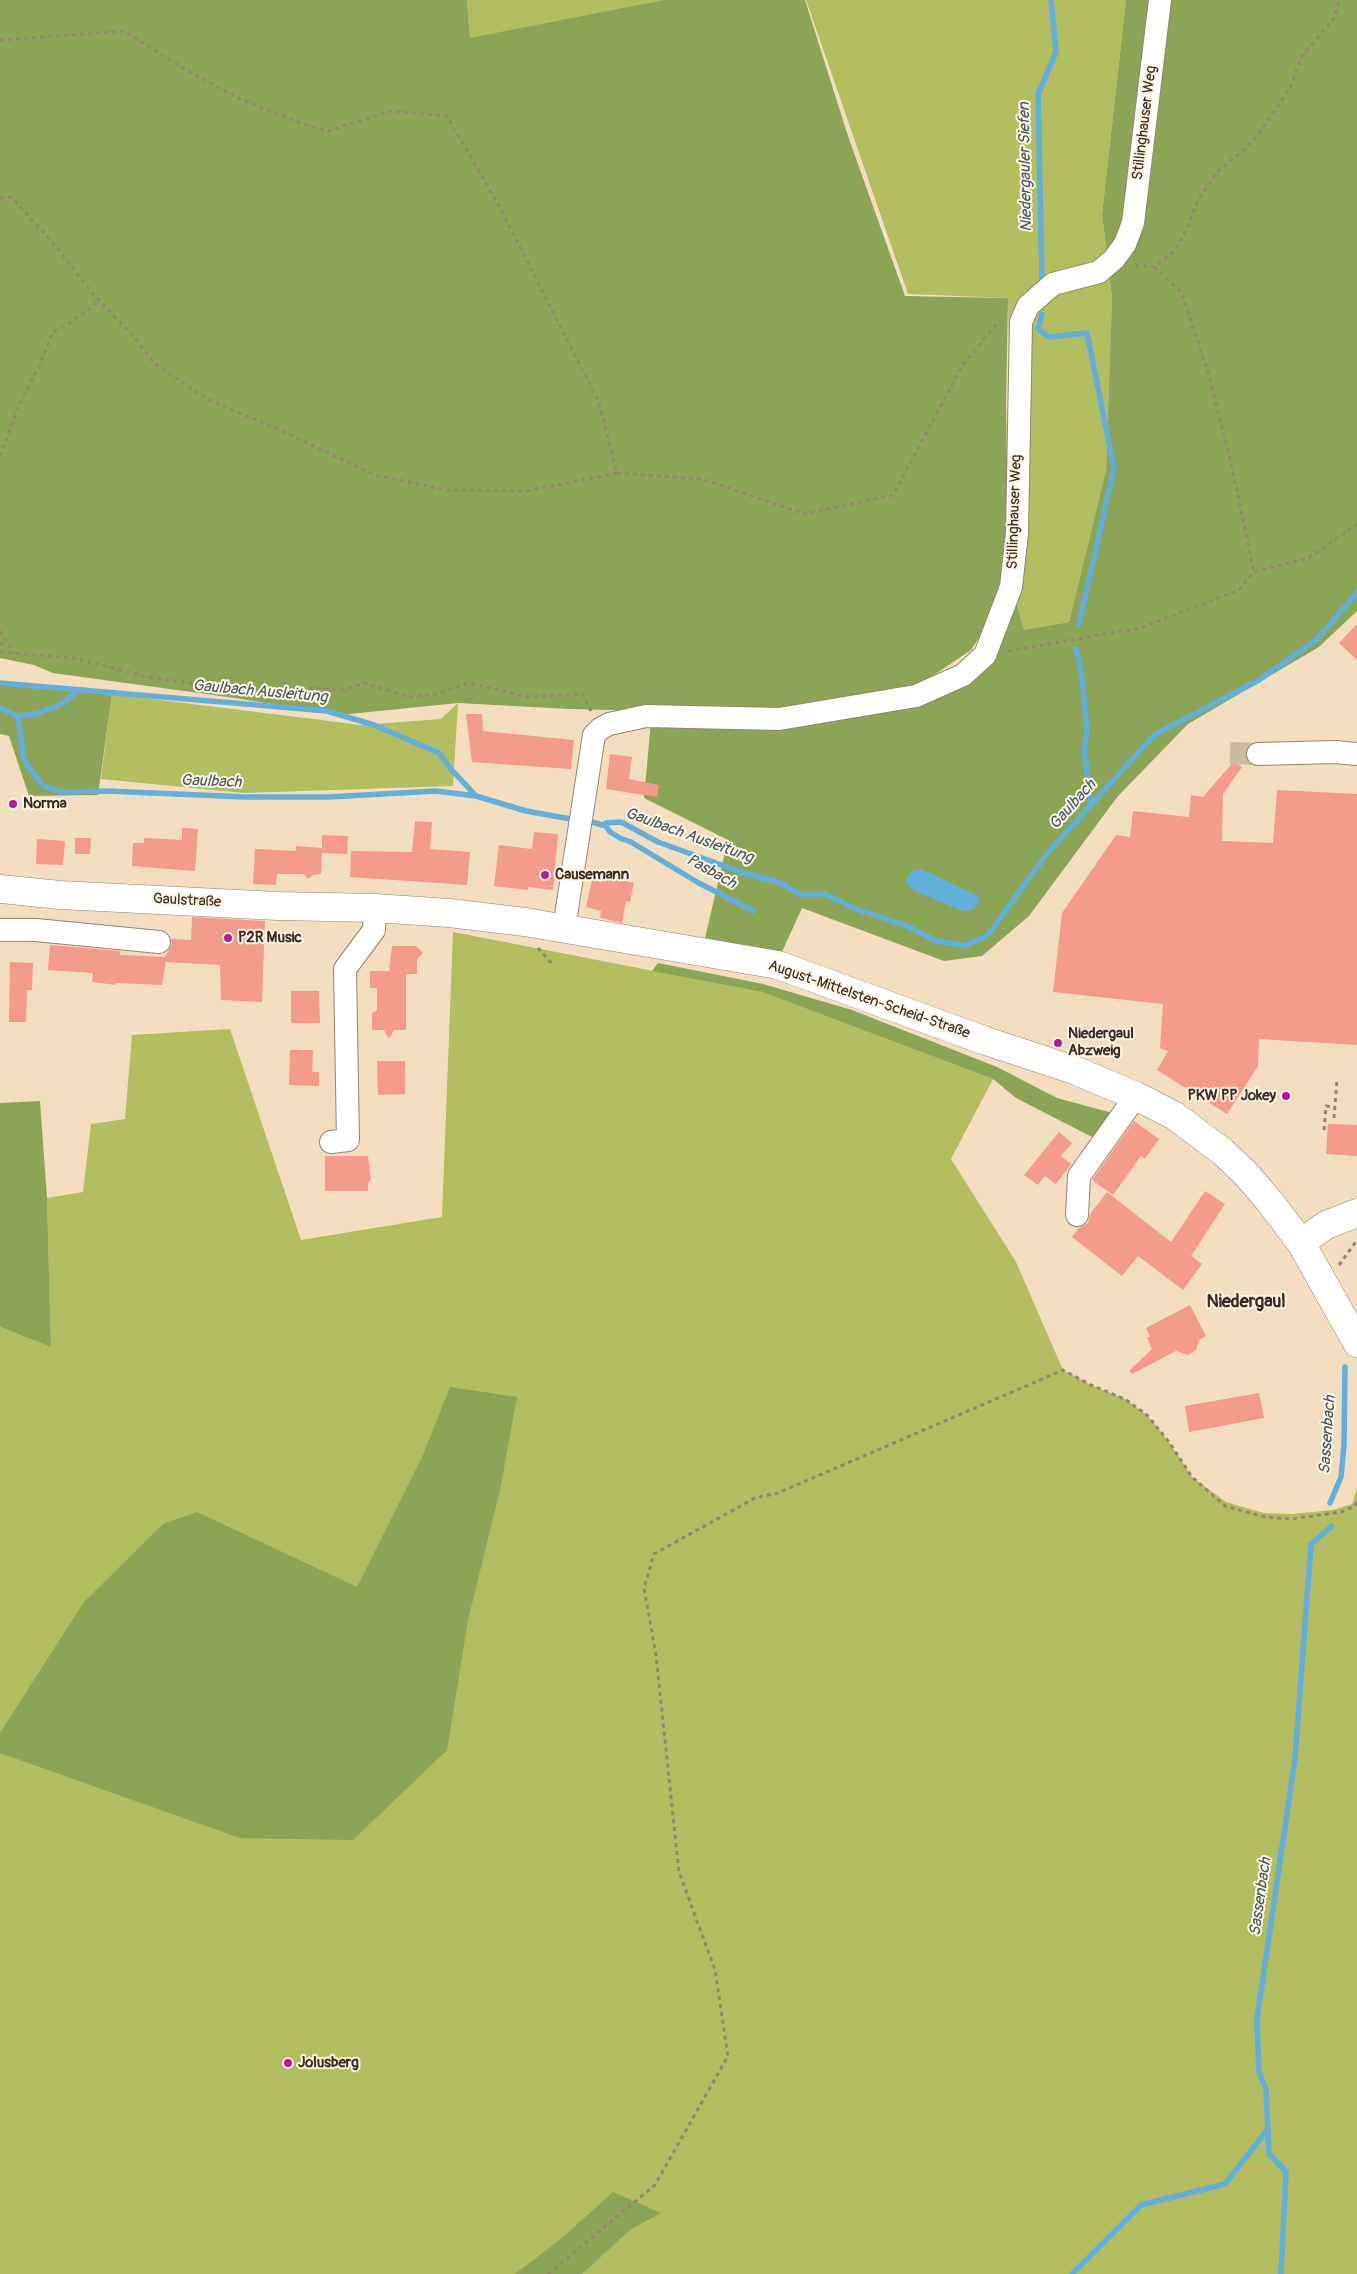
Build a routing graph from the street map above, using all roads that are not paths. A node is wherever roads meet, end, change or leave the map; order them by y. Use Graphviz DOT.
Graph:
graph roads {
  1 [pos="1160,0"];
  2 [pos="1258,754"];
  3 [pos="1357,754"];
  4 [pos="0,890"];
  5 [pos="375,908"];
  6 [pos="564,928"];
  7 [pos="0,930"];
  8 [pos="159,942"];
  9 [pos="1136,1096"];
  10 [pos="331,1142"];
  11 [pos="1357,1213"];
  12 [pos="1077,1215"];
  13 [pos="1301,1243"];
  14 [pos="1357,1344"];
  1 -- 6 [label="street, Stillinghauser Weg"];
  2 -- 3 [label="street"];
  4 -- 5 [label="main road, Gaulstraße"];
  5 -- 6 [label="main road, Gaulstraße"];
  5 -- 10 [label="street"];
  6 -- 9 [label="main road, August-Mittelsten-Scheid-Straße"];
  7 -- 8 [label="street"];
  9 -- 12 [label="street"];
  9 -- 13 [label="main road, August-Mittelsten-Scheid-Straße"];
  11 -- 13 [label="main road"];
  13 -- 14 [label="main road, August-Mittelsten-Scheid-Straße"];
}
